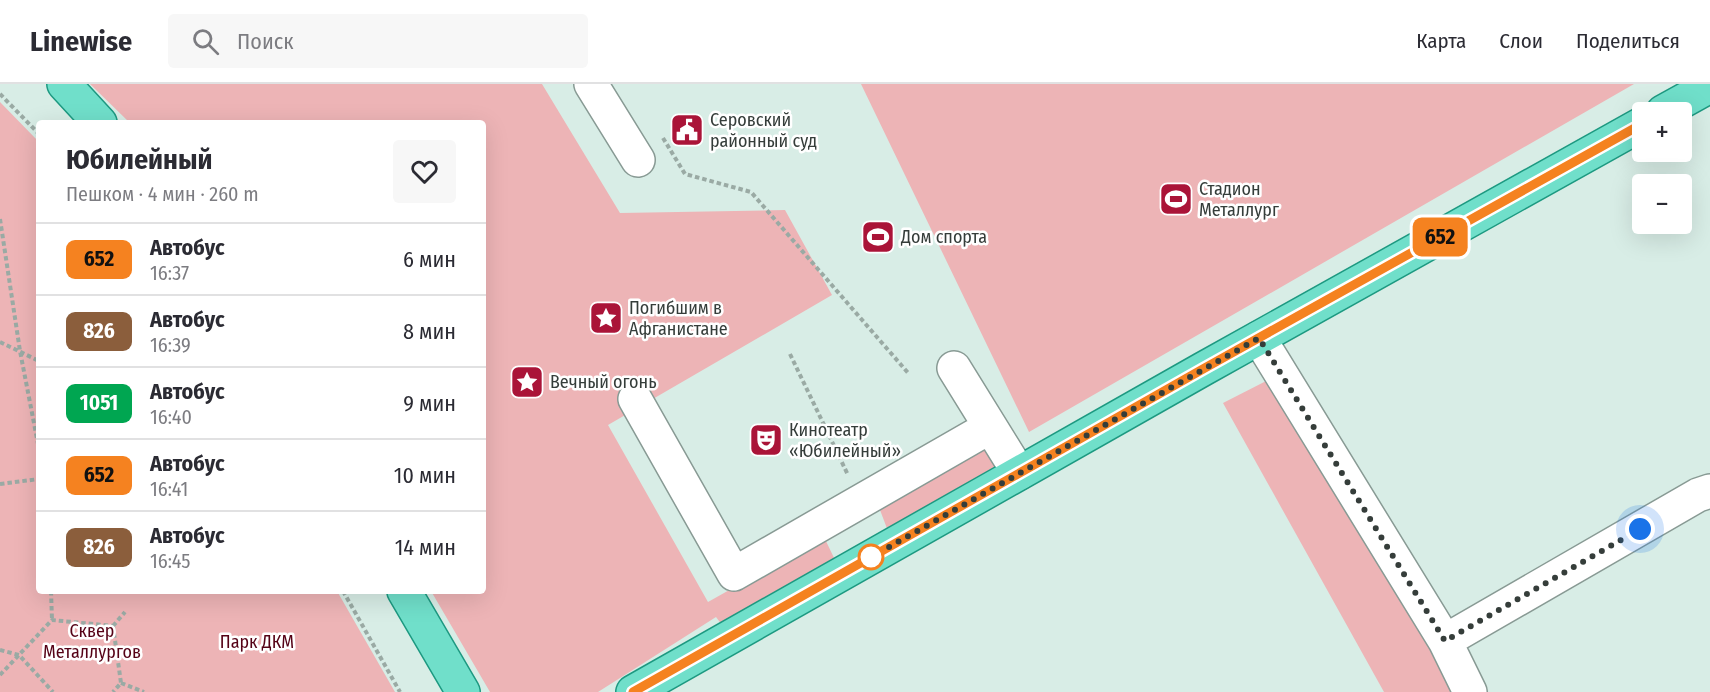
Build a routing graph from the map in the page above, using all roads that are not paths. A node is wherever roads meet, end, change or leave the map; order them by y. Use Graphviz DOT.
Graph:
graph roads {
  1 [pos="64,84"];
  2 [pos="591,84"];
  3 [pos="1710,86"];
  4 [pos="1681,102"];
  5 [pos="97,120"];
  6 [pos="1632,130"];
  7 [pos="638,160"];
  8 [pos="1259,338"];
  9 [pos="954,368"];
  10 [pos="635,399"];
  11 [pos="990,427"];
  12 [pos="1019,473"];
  13 [pos="1710,491"];
  14 [pos="406,594"];
  15 [pos="1445,641"];
  16 [pos="1465,690"];
  17 [pos="464,692"];
  18 [pos="633,692"];
  1 -- 5 [label="main road"];
  2 -- 7 [label="street"];
  3 -- 4 [label="main road"];
  6 -- 8 [label="main road"];
  8 -- 12 [label="main road"];
  8 -- 15 [label="street"];
  9 -- 11 [label="street"];
  10 -- 11 [label="street"];
  11 -- 12 [label="street"];
  12 -- 18 [label="main road"];
  13 -- 15 [label="street"];
  14 -- 17 [label="main road"];
  15 -- 16 [label="street"];
}
